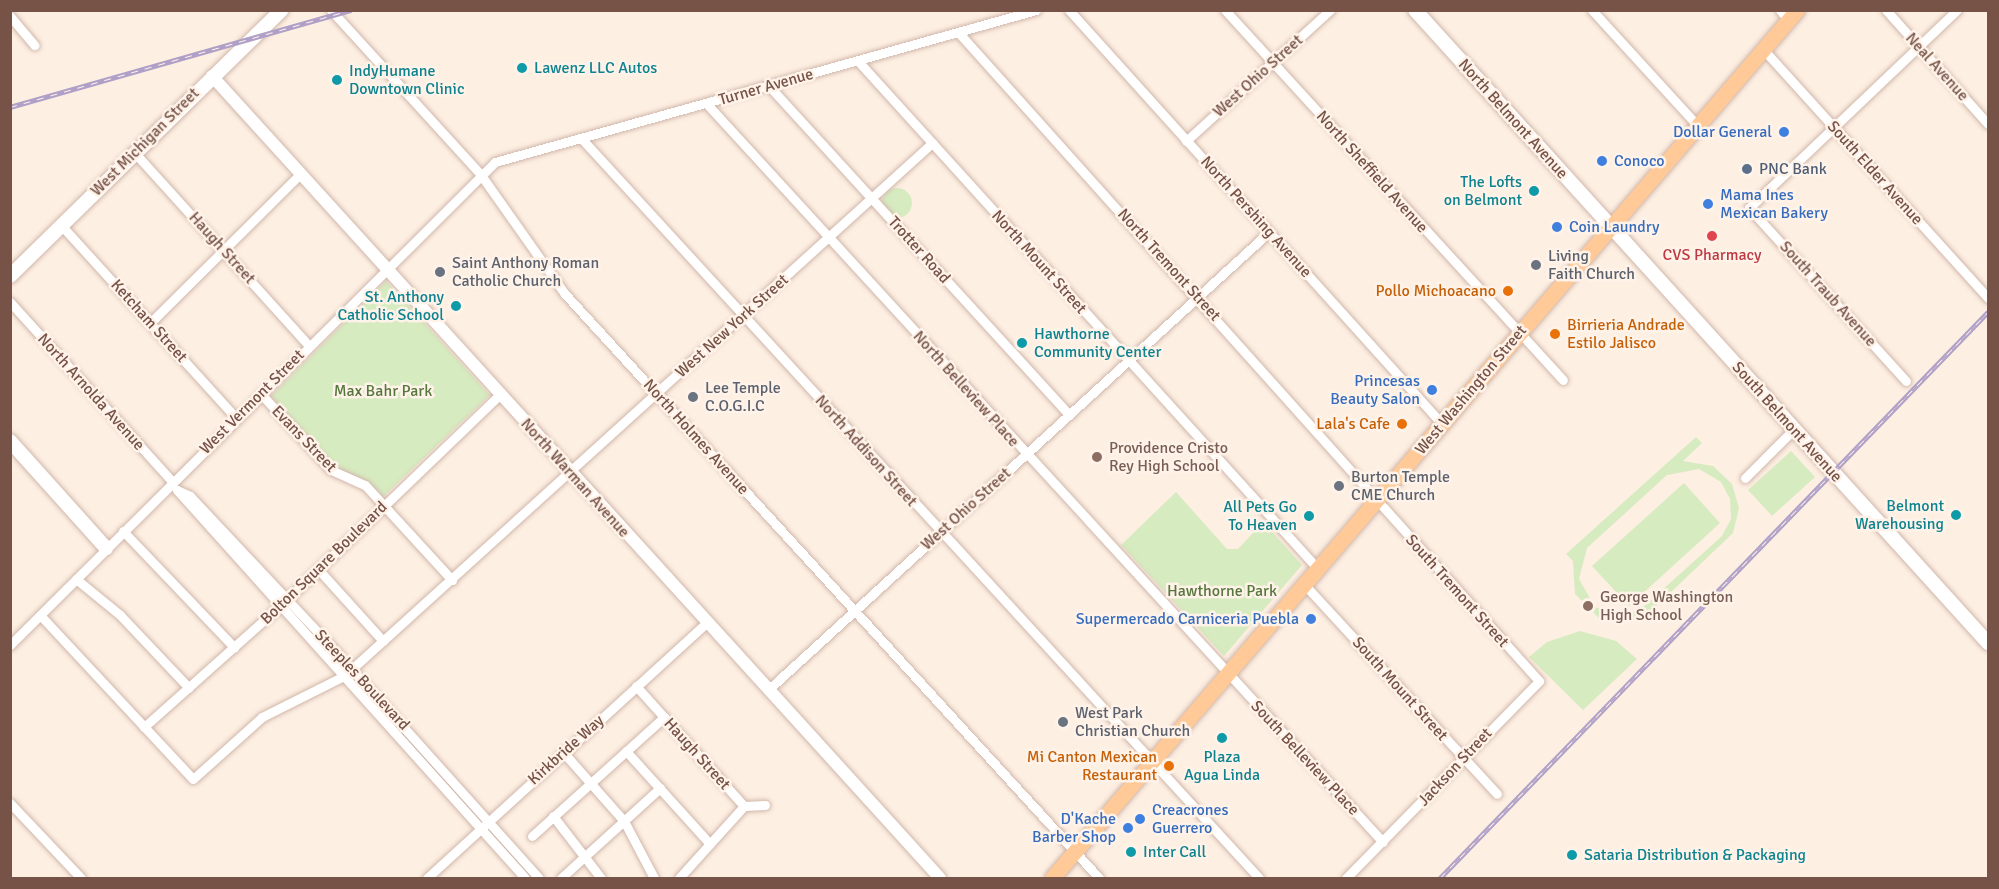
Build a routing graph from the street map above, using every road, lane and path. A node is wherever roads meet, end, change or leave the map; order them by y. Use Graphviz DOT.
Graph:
graph roads {
  1 [pos="282,10"];
  2 [pos="331,10"];
  3 [pos="1036,10"];
  4 [pos="1069,10"];
  5 [pos="1225,10"];
  6 [pos="1330,10"];
  7 [pos="1415,10"];
  8 [pos="1592,10"];
  9 [pos="1886,10"];
  10 [pos="1957,10"];
  11 [pos="1788,14"];
  12 [pos="10,16"];
  13 [pos="958,33"];
  14 [pos="34,45"];
  15 [pos="1919,47"];
  16 [pos="1763,49"];
  17 [pos="858,61"];
  18 [pos="1272,63"];
  19 [pos="212,76"];
  20 [pos="769,86"];
  21 [pos="706,103"];
  22 [pos="1989,124"];
  23 [pos="1698,126"];
  24 [pos="1834,127"];
  25 [pos="581,138"];
  26 [pos="1186,141"];
  27 [pos="932,143"];
  28 [pos="134,152"];
  29 [pos="495,162"];
  30 [pos="300,174"];
  31 [pos="481,175"];
  32 [pos="872,198"];
  33 [pos="61,225"];
  34 [pos="1610,229"];
  35 [pos="1269,232"];
  36 [pos="829,238"];
  37 [pos="224,249"];
  38 [pos="386,270"];
  39 [pos="10,276"];
  40 [pos="1197,297"];
  41 [pos="1988,298"];
  42 [pos="10,302"];
  43 [pos="743,316"];
  44 [pos="150,323"];
  45 [pos="1519,334"];
  46 [pos="309,346"];
  47 [pos="1128,360"];
  48 [pos="1563,380"];
  49 [pos="1906,381"];
  50 [pos="261,394"];
  51 [pos="500,394"];
  52 [pos="657,395"];
  53 [pos="1069,414"];
  54 [pos="236,418"];
  55 [pos="1442,424"];
  56 [pos="1794,429"];
  57 [pos="10,441"];
  58 [pos="1026,454"];
  59 [pos="572,473"];
  60 [pos="1745,478"];
  61 [pos="173,485"];
  62 [pos="1378,500"];
  63 [pos="384,506"];
  64 [pos="123,531"];
  65 [pos="940,532"];
  66 [pos="106,548"];
  67 [pos="318,569"];
  68 [pos="1318,569"];
  69 [pos="76,579"];
  70 [pos="452,580"];
  71 [pos="1304,584"];
  72 [pos="287,599"];
  73 [pos="280,606"];
  74 [pos="854,611"];
  75 [pos="40,615"];
  76 [pos="707,622"];
  77 [pos="383,641"];
  78 [pos="1989,642"];
  79 [pos="10,645"];
  80 [pos="234,647"];
  81 [pos="352,668"];
  82 [pos="1227,674"];
  83 [pos="344,676"];
  84 [pos="1539,681"];
  85 [pos="636,686"];
  86 [pos="189,687"];
  87 [pos="768,689"];
  88 [pos="664,717"];
  89 [pos="144,727"];
  90 [pos="627,751"];
  91 [pos="563,752"];
  92 [pos="1464,759"];
  93 [pos="1151,764"];
  94 [pos="590,783"];
  95 [pos="660,788"];
  96 [pos="1497,794"];
  97 [pos="10,803"];
  98 [pos="765,805"];
  99 [pos="744,806"];
  100 [pos="553,816"];
  101 [pos="488,821"];
  102 [pos="624,821"];
  103 [pos="480,828"];
  104 [pos="532,836"];
  105 [pos="1383,842"];
  106 [pos="710,844"];
  107 [pos="1075,852"];
  108 [pos="587,855"];
  109 [pos="81,879"];
  110 [pos="427,879"];
  111 [pos="525,879"];
  112 [pos="539,879"];
  113 [pos="561,879"];
  114 [pos="601,879"];
  115 [pos="654,879"];
  116 [pos="679,879"];
  117 [pos="940,879"];
  118 [pos="1052,879"];
  119 [pos="1099,879"];
  120 [pos="1259,879"];
  121 [pos="1346,879"];
  1 -- 19 [label="main road, West Michigan Street"];
  2 -- 31 [label="street, North Holmes Avenue"];
  3 -- 13 [label="street, Turner Avenue"];
  4 -- 26 [label="street, North Pershing Avenue"];
  5 -- 18 [label="street, North Sheffield Avenue"];
  6 -- 18 [label="street, West Ohio Street"];
  7 -- 34 [label="main road, North Belmont Avenue"];
  8 -- 23 [label="street"];
  9 -- 15 [label="street, Neal Avenue"];
  10 -- 15 [label="street"];
  11 -- 16 [label="main road, West Washington Street"];
  12 -- 14 [label="street"];
  13 -- 17 [label="street, Turner Avenue"];
  13 -- 40 [label="street, North Tremont Street"];
  15 -- 22 [label="street, Neal Avenue"];
  15 -- 24 [label="street"];
  16 -- 23 [label="main road, West Washington Street"];
  16 -- 24 [label="street, South Elder Avenue"];
  17 -- 20 [label="street, Turner Avenue"];
  17 -- 27 [label="street, North Mount Street"];
  18 -- 26 [label="street, West Ohio Street"];
  18 -- 45 [label="street, North Sheffield Avenue"];
  19 -- 28 [label="main road, West Michigan Street"];
  19 -- 30 [label="street, North Warman Avenue"];
  20 -- 21 [label="street, Turner Avenue"];
  20 -- 32 [label="street, Trotter Road"];
  21 -- 25 [label="street, Turner Avenue"];
  21 -- 36 [label="street, North Belleview Place"];
  23 -- 34 [label="main road, West Washington Street"];
  24 -- 41 [label="street, South Elder Avenue"];
  24 -- 49 [label="street, South Traub Avenue"];
  25 -- 29 [label="street, Turner Avenue"];
  25 -- 43 [label="street, North Addison Street"];
  26 -- 35 [label="street, North Pershing Avenue"];
  27 -- 32 [label="street, West New York Street"];
  27 -- 47 [label="street, North Mount Street"];
  28 -- 33 [label="main road, West Michigan Street"];
  28 -- 37 [label="street, Haugh Street"];
  29 -- 31 [label="street, West Vermont Street"];
  30 -- 37 [label="street"];
  30 -- 38 [label="street, North Warman Avenue"];
  31 -- 38 [label="street, West Vermont Street"];
  31 -- 52 [label="street, North Holmes Avenue"];
  32 -- 36 [label="street, West New York Street"];
  32 -- 53 [label="street, Trotter Road"];
  33 -- 39 [label="main road, West Michigan Street"];
  33 -- 44 [label="street, Ketcham Street"];
  34 -- 45 [label="main road, West Washington Street"];
  34 -- 56 [label="main road, South Belmont Avenue"];
  35 -- 40 [label="street, West Ohio Street"];
  35 -- 55 [label="street, North Pershing Avenue"];
  36 -- 43 [label="street, West New York Street"];
  36 -- 58 [label="street, North Belleview Place"];
  37 -- 44 [label="street"];
  37 -- 46 [label="street, Haugh Street"];
  38 -- 46 [label="street, West Vermont Street"];
  38 -- 51 [label="street, North Warman Avenue"];
  40 -- 47 [label="street, West Ohio Street"];
  40 -- 62 [label="street, North Tremont Street"];
  42 -- 61 [label="street, North Arnolda Avenue"];
  43 -- 52 [label="street, West New York Street"];
  43 -- 65 [label="street, North Addison Street"];
  44 -- 54 [label="street, Ketcham Street"];
  45 -- 48 [label="street, North Sheffield Avenue"];
  45 -- 55 [label="main road, West Washington Street"];
  46 -- 50 [label="street, West Vermont Street"];
  47 -- 53 [label="street, West Ohio Street"];
  47 -- 68 [label="street, North Mount Street"];
  50 -- 54 [label="street, West Vermont Street"];
  50 -- 63 [label="street, Evans Street"];
  51 -- 59 [label="street, North Warman Avenue"];
  51 -- 63 [label="street, Bolton Square Boulevard"];
  52 -- 59 [label="street, West New York Street"];
  52 -- 74 [label="street, North Holmes Avenue"];
  53 -- 58 [label="street, West Ohio Street"];
  54 -- 61 [label="street, West Vermont Street"];
  55 -- 62 [label="main road, West Washington Street"];
  56 -- 60 [label="street"];
  56 -- 78 [label="main road, South Belmont Avenue"];
  57 -- 66 [label="main road"];
  58 -- 65 [label="street, West Ohio Street"];
  58 -- 82 [label="street, North Belleview Place"];
  59 -- 70 [label="street, West New York Street"];
  59 -- 76 [label="street, North Warman Avenue"];
  61 -- 64 [label="street, West Vermont Street"];
  61 -- 72 [label="street, Steeples Boulevard"];
  61 -- 73 [label="street, Steeples Boulevard"];
  62 -- 68 [label="main road, West Washington Street"];
  62 -- 84 [label="street, South Tremont Street"];
  63 -- 67 [label="street, Bolton Square Boulevard"];
  63 -- 70 [label="street, Evans Street"];
  64 -- 66 [label="street, West Vermont Street"];
  64 -- 80 [label="street"];
  65 -- 74 [label="street, West Ohio Street"];
  65 -- 93 [label="street, North Addison Street"];
  66 -- 69 [label="street, West Vermont Street"];
  67 -- 72 [label="street, Bolton Square Boulevard"];
  67 -- 77 [label="street"];
  68 -- 71 [label="main road, West Washington Street"];
  69 -- 75 [label="street, West Vermont Street"];
  69 -- 86 [label="street"];
  70 -- 77 [label="street, West New York Street"];
  71 -- 82 [label="main road, West Washington Street"];
  71 -- 92 [label="street, South Mount Street"];
  72 -- 73 [label="street, Bolton Square Boulevard"];
  72 -- 81 [label="street, Steeples Boulevard"];
  73 -- 80 [label="street, Bolton Square Boulevard"];
  73 -- 83 [label="street, Steeples Boulevard"];
  74 -- 87 [label="street, West Ohio Street"];
  74 -- 107 [label="street, North Holmes Avenue"];
  75 -- 79 [label="street, West Vermont Street"];
  75 -- 89 [label="street"];
  76 -- 85 [label="street, Kirkbride Way"];
  76 -- 87 [label="street, North Warman Avenue"];
  77 -- 81 [label="street, West New York Street"];
  80 -- 86 [label="street, Bolton Square Boulevard"];
  81 -- 83 [label="street, West New York Street"];
  81 -- 101 [label="street, Steeples Boulevard"];
  82 -- 93 [label="main road, West Washington Street"];
  82 -- 105 [label="street, South Belleview Place"];
  83 -- 89 [label="street, West New York Street"];
  83 -- 103 [label="street, Steeples Boulevard"];
  84 -- 92 [label="street, Jackson Street"];
  85 -- 88 [label="street, Haugh Street"];
  85 -- 91 [label="street, Kirkbride Way"];
  86 -- 89 [label="street, Bolton Square Boulevard"];
  87 -- 117 [label="street, North Warman Avenue"];
  88 -- 90 [label="street"];
  88 -- 99 [label="street, Haugh Street"];
  90 -- 94 [label="street"];
  90 -- 95 [label="street"];
  91 -- 94 [label="street"];
  91 -- 101 [label="street, Kirkbride Way"];
  92 -- 96 [label="street, South Mount Street"];
  92 -- 105 [label="street, Jackson Street"];
  93 -- 107 [label="main road, West Washington Street"];
  93 -- 120 [label="street, North Addison Street"];
  94 -- 100 [label="street"];
  94 -- 102 [label="street"];
  95 -- 102 [label="street"];
  95 -- 106 [label="street"];
  97 -- 109 [label="street"];
  98 -- 99 [label="street"];
  99 -- 106 [label="street"];
  100 -- 104 [label="street"];
  100 -- 108 [label="street"];
  101 -- 103 [label="street, Kirkbride Way"];
  101 -- 112 [label="street, Steeples Boulevard"];
  102 -- 108 [label="street"];
  102 -- 115 [label="street"];
  103 -- 110 [label="street, Kirkbride Way"];
  103 -- 111 [label="street, Steeples Boulevard"];
  105 -- 121 [label="street, Jackson Street"];
  106 -- 116 [label="street"];
  107 -- 118 [label="main road, West Washington Street"];
  107 -- 119 [label="street, North Holmes Avenue"];
  108 -- 113 [label="street"];
  108 -- 114 [label="street"];
}
